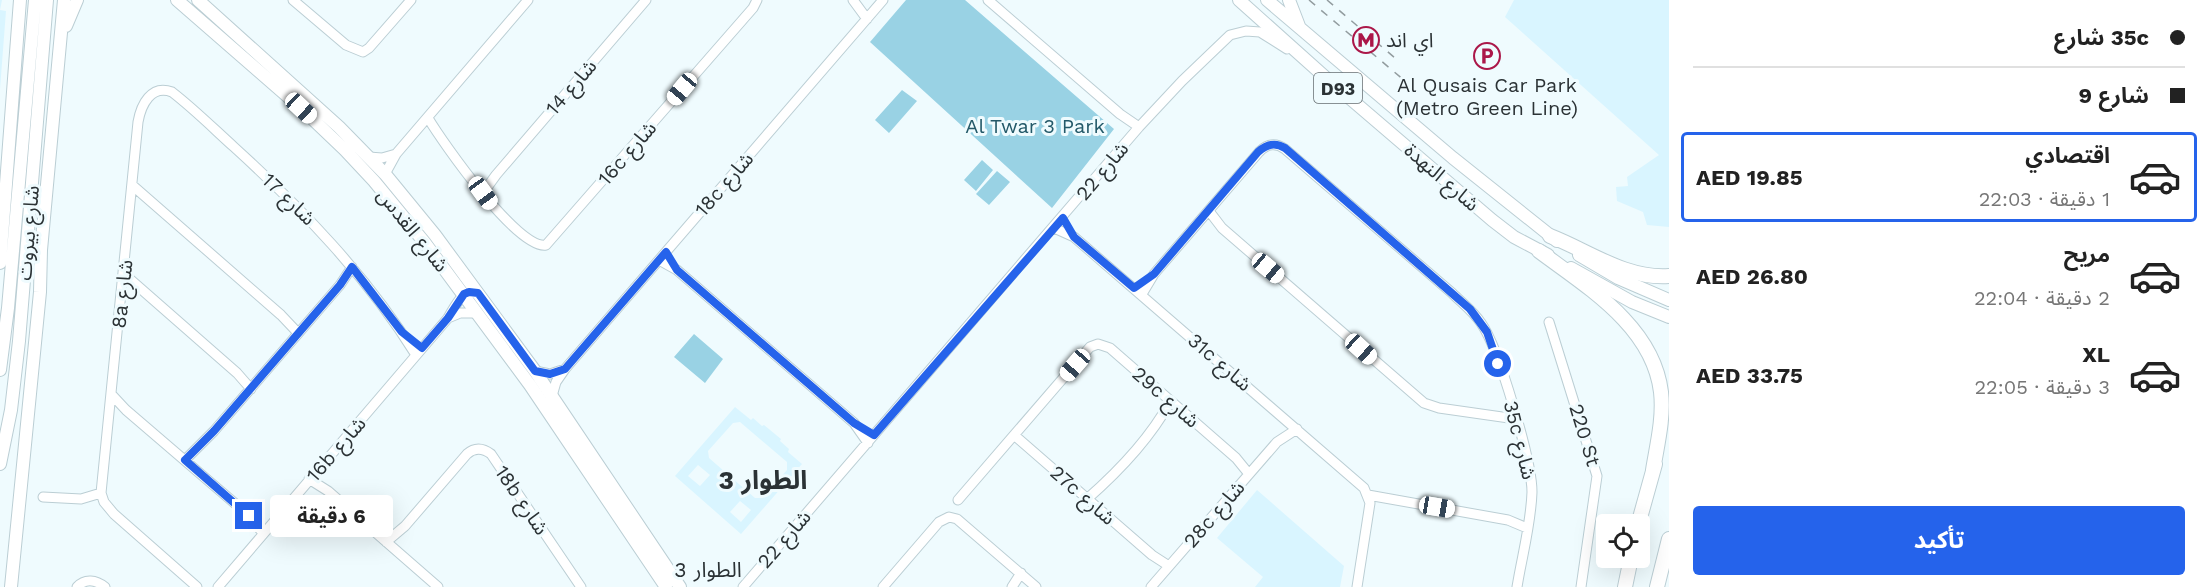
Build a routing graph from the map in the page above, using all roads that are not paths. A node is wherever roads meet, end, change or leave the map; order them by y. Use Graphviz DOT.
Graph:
graph roads {
  1 [pos="21,0"];
  2 [pos="34,0"];
  3 [pos="46,0"];
  4 [pos="58,0"];
  5 [pos="64,0"];
  6 [pos="77,0"];
  7 [pos="177,0"];
  8 [pos="198,0"];
  9 [pos="293,0"];
  10 [pos="411,0"];
  11 [pos="528,0"];
  12 [pos="646,0"];
  13 [pos="757,0"];
  14 [pos="854,0"];
  15 [pos="883,0"];
  16 [pos="988,0"];
  17 [pos="1239,0"];
  18 [pos="1267,0"];
  19 [pos="1288,0"];
  20 [pos="870,15"];
  21 [pos="1299,28"];
  22 [pos="60,38"];
  23 [pos="1325,77"];
  24 [pos="156,91"];
  25 [pos="425,121"];
  26 [pos="1137,130"];
  27 [pos="345,150"];
  28 [pos="396,154"];
  29 [pos="369,157"];
  30 [pos="385,174"];
  31 [pos="481,189"];
  32 [pos="132,190"];
  33 [pos="1206,214"];
  34 [pos="1063,218"];
  35 [pos="1054,228"];
  36 [pos="1550,236"];
  37 [pos="1074,237"];
  38 [pos="41,250"];
  39 [pos="1539,250"];
  40 [pos="666,252"];
  41 [pos="659,260"];
  42 [pos="0,263"];
  43 [pos="354,270"];
  44 [pos="677,270"];
  45 [pos="1669,276"];
  46 [pos="123,279"];
  47 [pos="1138,291"];
  48 [pos="478,293"];
  49 [pos="464,294"];
  50 [pos="1669,300"];
  51 [pos="478,313"];
  52 [pos="1669,317"];
  53 [pos="448,318"];
  54 [pos="1549,322"];
  55 [pos="300,331"];
  56 [pos="19,341"];
  57 [pos="419,351"];
  58 [pos="565,369"];
  59 [pos="0,370"];
  60 [pos="535,371"];
  61 [pos="253,386"];
  62 [pos="552,396"];
  63 [pos="111,400"];
  64 [pos="1174,405"];
  65 [pos="1513,408"];
  66 [pos="1493,415"];
  67 [pos="1669,418"];
  68 [pos="1516,419"];
  69 [pos="1287,421"];
  70 [pos="1297,429"];
  71 [pos="1014,435"];
  72 [pos="871,439"];
  73 [pos="1277,442"];
  74 [pos="188,461"];
  75 [pos="0,464"];
  76 [pos="1653,470"];
  77 [pos="1252,471"];
  78 [pos="311,477"];
  79 [pos="1367,495"];
  80 [pos="43,497"];
  81 [pos="103,497"];
  82 [pos="958,500"];
  83 [pos="1090,501"];
  84 [pos="1641,514"];
  85 [pos="1529,517"];
  86 [pos="1508,520"];
  87 [pos="1527,528"];
  88 [pos="265,530"];
  89 [pos="1669,539"];
  90 [pos="390,545"];
  91 [pos="1167,568"];
  92 [pos="1629,568"];
  93 [pos="1024,576"];
  94 [pos="221,583"];
  95 [pos="80,585"];
  96 [pos="11,587"];
  97 [pos="105,587"];
  98 [pos="196,587"];
  99 [pos="213,587"];
  100 [pos="438,587"];
  101 [pos="581,587"];
  102 [pos="666,587"];
  103 [pos="680,587"];
  104 [pos="743,587"];
  105 [pos="883,587"];
  106 [pos="1012,587"];
  107 [pos="1018,587"];
  108 [pos="1036,587"];
  109 [pos="1151,587"];
  110 [pos="1357,587"];
  111 [pos="1517,587"];
  112 [pos="1581,587"];
  113 [pos="1625,587"];
  114 [pos="1657,587"];
  1 -- 42 [label="main road"];
  2 -- 59 [label="main road, شارع بيروت"];
  3 -- 56 [label="main road, شارع بيروت"];
  4 -- 22 [label="main road"];
  5 -- 22 [label="main road, شارع بيروت"];
  6 -- 22 [label="main road"];
  7 -- 27 [label="main road, شارع القدس"];
  8 -- 29 [label="main road, شارع القدس"];
  9 -- 10 [label="street"];
  11 -- 25 [label="street"];
  12 -- 31 [label="street, شارع 14"];
  13 -- 31 [label="street, 16c شارع"];
  14 -- 20 [label="street"];
  15 -- 20 [label="street, 18c شارع"];
  16 -- 26 [label="street"];
  17 -- 23 [label="main road, شارع النهدة / D93"];
  18 -- 21 [label="main road, شارع النهدة / D93"];
  19 -- 21 [label="main road"];
  20 -- 40 [label="street, 18c شارع"];
  21 -- 36 [label="main road, شارع النهدة / D93"];
  22 -- 38 [label="main road, شارع بيروت"];
  23 -- 26 [label="street, شارع 22"];
  23 -- 39 [label="main road, شارع النهدة / D93"];
  24 -- 32 [label="street, 8a شارع"];
  24 -- 43 [label="street, شارع 17"];
  25 -- 28 [label="street"];
  25 -- 31 [label="street"];
  26 -- 34 [label="street, شارع 22"];
  27 -- 30 [label="main road"];
  27 -- 49 [label="main road, شارع القدس"];
  28 -- 29 [label="street"];
  28 -- 30 [label="street"];
  29 -- 30 [label="main road, شارع القدس"];
  30 -- 48 [label="main road, شارع القدس"];
  32 -- 46 [label="street, 8a شارع"];
  32 -- 55 [label="street"];
  33 -- 47 [label="street"];
  33 -- 65 [label="street, 35c شارع"];
  33 -- 66 [label="street"];
  34 -- 35 [label="street, شارع 22"];
  34 -- 37 [label="street, 31c شارع"];
  35 -- 37 [label="street, 31c شارع"];
  35 -- 72 [label="street, شارع 22"];
  36 -- 45 [label="highway"];
  36 -- 50 [label="main road, شارع النهدة / D93"];
  37 -- 47 [label="street, 31c شارع"];
  38 -- 56 [label="main road"];
  38 -- 96 [label="main road"];
  39 -- 52 [label="main road, شارع النهدة / D93"];
  39 -- 76 [label="highway"];
  40 -- 41 [label="street, 18c شارع"];
  40 -- 44 [label="street"];
  41 -- 44 [label="street"];
  41 -- 58 [label="street, 18c شارع"];
  43 -- 55 [label="street"];
  43 -- 57 [label="street, شارع 17"];
  44 -- 72 [label="street"];
  46 -- 61 [label="street"];
  46 -- 63 [label="street, 8a شارع"];
  47 -- 69 [label="street, 31c شارع"];
  48 -- 49 [label="street"];
  48 -- 60 [label="main road, شارع القدس"];
  49 -- 51 [label="main road, شارع القدس"];
  49 -- 53 [label="street, 16b شارع"];
  51 -- 53 [label="street"];
  51 -- 102 [label="main road, شارع القدس"];
  53 -- 57 [label="street, 16b شارع"];
  54 -- 112 [label="street, 220 St"];
  55 -- 61 [label="street"];
  56 -- 75 [label="main road, شارع بيروت"];
  57 -- 78 [label="street, 16b شارع"];
  58 -- 60 [label="street"];
  58 -- 62 [label="street, 18c شارع"];
  60 -- 62 [label="main road, شارع القدس"];
  61 -- 74 [label="street"];
  62 -- 103 [label="main road, شارع القدس"];
  63 -- 74 [label="street"];
  63 -- 81 [label="street, 8a شارع"];
  64 -- 71 [label="street, 29c شارع"];
  64 -- 77 [label="street, 29c شارع"];
  64 -- 83 [label="street"];
  65 -- 66 [label="street"];
  65 -- 68 [label="street, 35c شارع"];
  66 -- 68 [label="street"];
  67 -- 76 [label="highway"];
  68 -- 85 [label="street, 35c شارع"];
  69 -- 70 [label="street, 31c شارع"];
  69 -- 73 [label="street, 28c شارع"];
  70 -- 73 [label="street, 28c شارع"];
  70 -- 79 [label="street, 31c شارع"];
  71 -- 82 [label="street"];
  71 -- 83 [label="street, 27c شارع"];
  72 -- 104 [label="street, شارع 22"];
  73 -- 77 [label="street, 28c شارع"];
  74 -- 88 [label="street"];
  76 -- 84 [label="highway"];
  77 -- 91 [label="street, 28c شارع"];
  78 -- 88 [label="street, 16b شارع"];
  78 -- 90 [label="street"];
  79 -- 86 [label="street"];
  79 -- 110 [label="street"];
  80 -- 81 [label="street"];
  81 -- 98 [label="street"];
  83 -- 91 [label="street, 27c شارع"];
  85 -- 86 [label="street"];
  85 -- 87 [label="street, 35c شارع"];
  86 -- 87 [label="street"];
  87 -- 111 [label="street, 35c شارع"];
  88 -- 94 [label="street, 16b شارع"];
  89 -- 114 [label="highway"];
  90 -- 100 [label="street"];
  90 -- 101 [label="street, 18b شارع"];
  91 -- 109 [label="street, 28c شارع"];
  92 -- 113 [label="highway"];
  93 -- 105 [label="street"];
  93 -- 106 [label="street"];
  93 -- 107 [label="street"];
  93 -- 108 [label="street"];
  94 -- 99 [label="street, 16b شارع"];
  95 -- 97 [label="street"];
}
